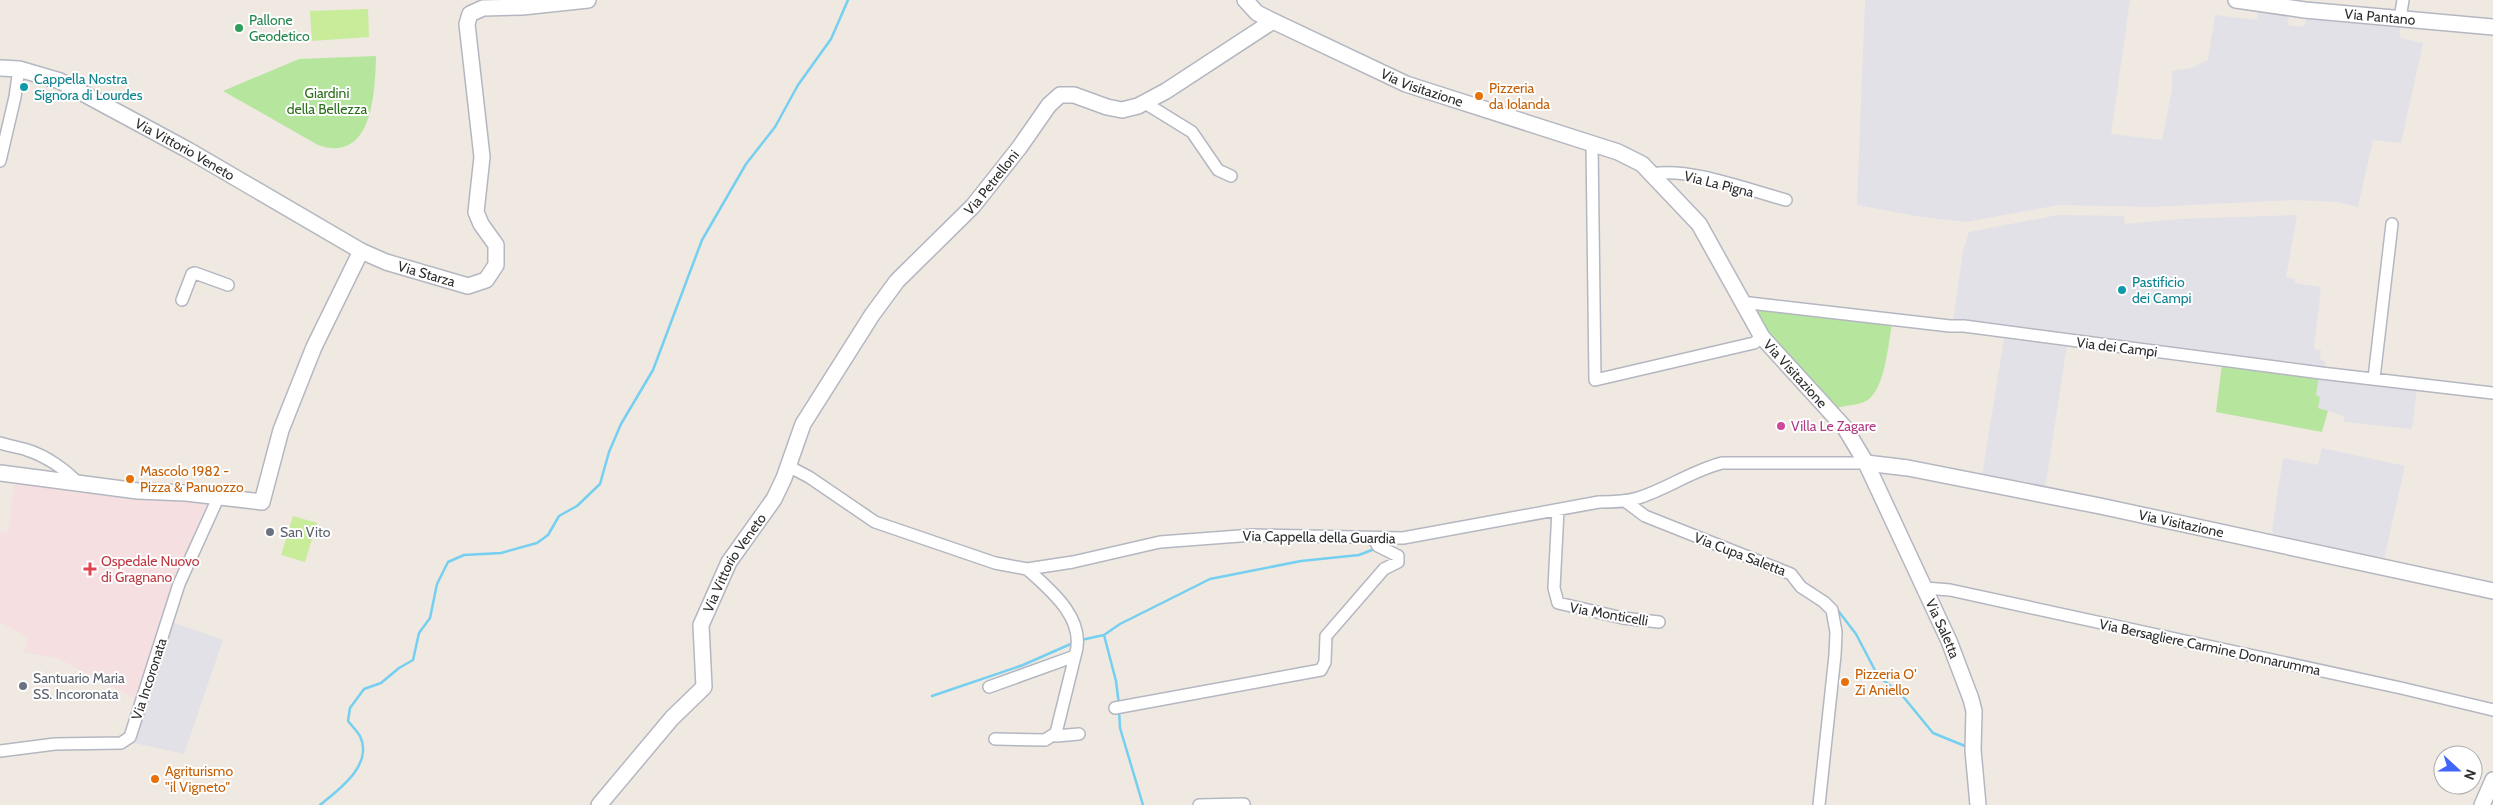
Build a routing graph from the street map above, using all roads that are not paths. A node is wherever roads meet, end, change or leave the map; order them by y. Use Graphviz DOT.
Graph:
graph roads {
  1 [pos="588,0"];
  2 [pos="1245,0"];
  3 [pos="2236,0"];
  4 [pos="2403,0"];
  5 [pos="2306,5"];
  6 [pos="2400,19"];
  7 [pos="1273,21"];
  8 [pos="2493,27"];
  9 [pos="0,68"];
  10 [pos="19,69"];
  11 [pos="1145,103"];
  12 [pos="1592,143"];
  13 [pos="0,160"];
  14 [pos="1652,174"];
  15 [pos="1231,176"];
  16 [pos="1786,200"];
  17 [pos="2392,224"];
  18 [pos="361,251"];
  19 [pos="381,260"];
  20 [pos="354,268"];
  21 [pos="228,285"];
  22 [pos="182,300"];
  23 [pos="1741,302"];
  24 [pos="1762,337"];
  25 [pos="2374,378"];
  26 [pos="2493,393"];
  27 [pos="0,443"];
  28 [pos="1866,463"];
  29 [pos="788,466"];
  30 [pos="0,473"];
  31 [pos="78,484"];
  32 [pos="218,498"];
  33 [pos="1625,501"];
  34 [pos="1558,516"];
  35 [pos="1378,545"];
  36 [pos="1027,570"];
  37 [pos="1925,588"];
  38 [pos="2493,591"];
  39 [pos="1659,622"];
  40 [pos="1075,656"];
  41 [pos="989,687"];
  42 [pos="1115,708"];
  43 [pos="2493,710"];
  44 [pos="1056,733"];
  45 [pos="1078,734"];
  46 [pos="995,739"];
  47 [pos="0,751"];
  48 [pos="2493,780"];
  49 [pos="1244,804"];
  50 [pos="599,805"];
  51 [pos="1199,805"];
  52 [pos="1819,805"];
  53 [pos="1978,805"];
  54 [pos="2482,805"];
  1 -- 19 [label="street, Via Starza"];
  2 -- 7 [label="street, Via Visitazione"];
  3 -- 5 [label="street, Via Pantano"];
  4 -- 6 [label="street"];
  5 -- 6 [label="street, Via Pantano"];
  6 -- 8 [label="street, Via Pantano"];
  7 -- 11 [label="street, Via Petrelloni"];
  7 -- 12 [label="street, Via Visitazione"];
  9 -- 10 [label="street, Via Vittorio Veneto"];
  10 -- 13 [label="street"];
  10 -- 18 [label="street, Via Vittorio Veneto"];
  11 -- 15 [label="street"];
  11 -- 29 [label="street, Via Petrelloni"];
  12 -- 14 [label="street, Via Visitazione"];
  12 -- 24 [label="street"];
  14 -- 16 [label="street, Via La Pigna"];
  14 -- 23 [label="street, Via Visitazione"];
  17 -- 25 [label="street"];
  18 -- 19 [label="street, Via Starza"];
  18 -- 20 [label="street"];
  19 -- 20 [label="street"];
  20 -- 32 [label="street"];
  21 -- 22 [label="street"];
  23 -- 24 [label="street, Via Visitazione"];
  23 -- 25 [label="street, Via dei Campi"];
  24 -- 28 [label="street, Via Visitazione"];
  25 -- 26 [label="street, Via dei Campi"];
  27 -- 31 [label="street"];
  28 -- 33 [label="street, Via Cappella della Guardia"];
  28 -- 37 [label="street, Via Saletta"];
  28 -- 38 [label="street, Via Visitazione"];
  29 -- 36 [label="street, Via Cappella della Guardia"];
  29 -- 50 [label="street, Via Vittorio Veneto"];
  30 -- 31 [label="street"];
  31 -- 32 [label="street"];
  32 -- 47 [label="street, Via Incoronata"];
  33 -- 34 [label="street, Via Cappella della Guardia"];
  33 -- 52 [label="street, Via Cupa Saletta"];
  34 -- 35 [label="street, Via Cappella della Guardia"];
  34 -- 39 [label="street, Via Monticelli"];
  35 -- 36 [label="street, Via Cappella della Guardia"];
  35 -- 42 [label="street"];
  36 -- 40 [label="street"];
  37 -- 43 [label="street, Via Bersagliere Carmine Donnarumma"];
  37 -- 53 [label="street, Via Saletta"];
  40 -- 41 [label="street"];
  40 -- 44 [label="street"];
  44 -- 45 [label="street"];
  44 -- 46 [label="street"];
  48 -- 54 [label="street"];
  49 -- 51 [label="street"];
}
